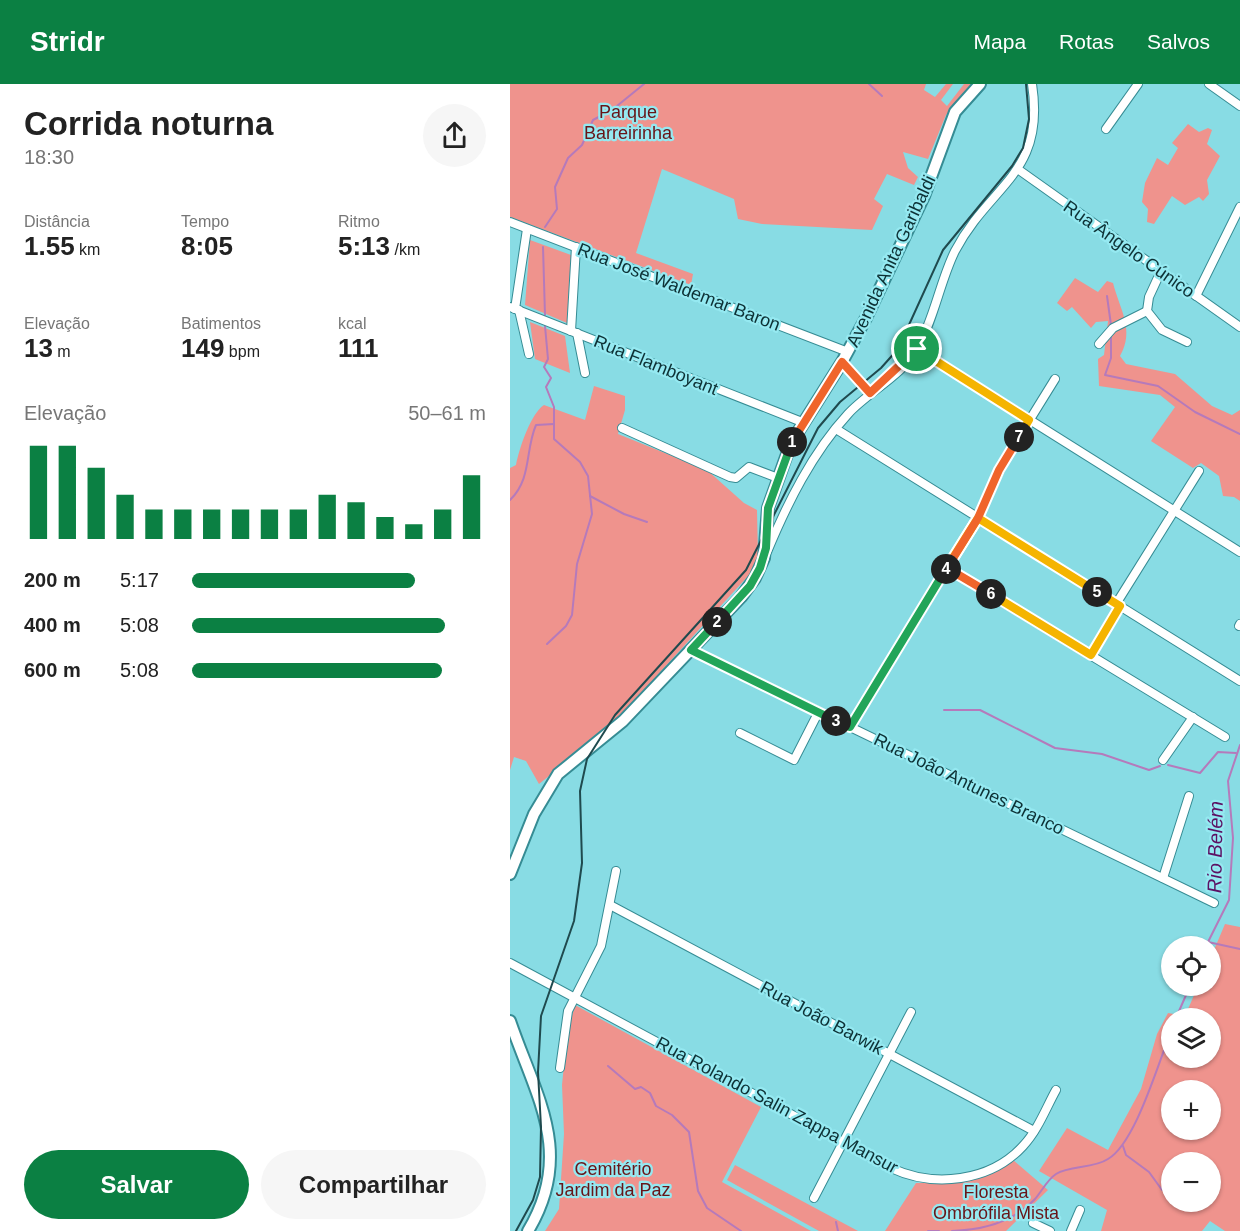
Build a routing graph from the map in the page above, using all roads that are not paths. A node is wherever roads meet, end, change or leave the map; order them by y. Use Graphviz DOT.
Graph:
graph roads {
  1 [pos="980,84"];
  2 [pos="1032,84"];
  3 [pos="1138,84"];
  4 [pos="1209,84"];
  5 [pos="1240,106"];
  6 [pos="1106,129"];
  7 [pos="1018,170"];
  8 [pos="1240,207"];
  9 [pos="510,222"];
  10 [pos="527,229"];
  11 [pos="576,248"];
  12 [pos="1161,271"];
  13 [pos="1196,296"];
  14 [pos="515,309"];
  15 [pos="1147,311"];
  16 [pos="1240,327"];
  17 [pos="574,332"];
  18 [pos="1187,342"];
  19 [pos="1099,344"];
  20 [pos="917,349"];
  21 [pos="848,352"];
  22 [pos="529,354"];
  23 [pos="842,362"];
  24 [pos="585,373"];
  25 [pos="1055,379"];
  26 [pos="870,393"];
  27 [pos="1029,420"];
  28 [pos="802,423"];
  29 [pos="622,429"];
  30 [pos="836,429"];
  31 [pos="1199,471"];
  32 [pos="777,478"];
  33 [pos="1174,511"];
  34 [pos="978,518"];
  35 [pos="1240,552"];
  36 [pos="764,558"];
  37 [pos="947,568"];
  38 [pos="1118,605"];
  39 [pos="691,650"];
  40 [pos="1091,655"];
  41 [pos="1240,681"];
  42 [pos="818,713"];
  43 [pos="1193,717"];
  44 [pos="850,727"];
  45 [pos="740,733"];
  46 [pos="1225,736"];
  47 [pos="1163,760"];
  48 [pos="1189,796"];
  49 [pos="616,871"];
  50 [pos="510,874"];
  51 [pos="1164,878"];
  52 [pos="1214,903"];
  53 [pos="610,905"];
  54 [pos="510,963"];
  55 [pos="574,997"];
  56 [pos="911,1012"];
  57 [pos="510,1021"];
  58 [pos="514,1044"];
  59 [pos="890,1054"];
  60 [pos="560,1068"];
  61 [pos="1056,1090"];
  62 [pos="1034,1131"];
  63 [pos="843,1142"];
  64 [pos="814,1198"];
  65 [pos="1080,1210"];
  66 [pos="1033,1223"];
  67 [pos="1040,1229"];
  68 [pos="528,1231"];
  69 [pos="1050,1231"];
  70 [pos="1071,1231"];
  1 -- 21 [label="main road, Avenida Anita Garibaldi"];
  2 -- 7 [label="street"];
  3 -- 6 [label="street"];
  4 -- 5 [label="street"];
  7 -- 12 [label="street, Rua Ângelo Cúnico"];
  7 -- 20 [label="street"];
  8 -- 13 [label="street"];
  9 -- 10 [label="street, Rua José Waldemar Baron"];
  10 -- 11 [label="street, Rua José Waldemar Baron"];
  10 -- 14 [label="street"];
  11 -- 17 [label="street"];
  11 -- 21 [label="street, Rua José Waldemar Baron"];
  12 -- 13 [label="street, Rua Ângelo Cúnico"];
  12 -- 15 [label="street"];
  13 -- 16 [label="street, Rua Ângelo Cúnico"];
  14 -- 17 [label="street, Rua Flamboyant"];
  14 -- 22 [label="street"];
  15 -- 18 [label="street"];
  15 -- 19 [label="street"];
  17 -- 24 [label="street"];
  17 -- 28 [label="street, Rua Flamboyant"];
  20 -- 26 [label="street"];
  20 -- 27 [label="street"];
  21 -- 23 [label="main road, Avenida Anita Garibaldi"];
  23 -- 26 [label="street"];
  23 -- 28 [label="main road, Avenida Anita Garibaldi"];
  25 -- 27 [label="street"];
  26 -- 30 [label="street"];
  27 -- 33 [label="street"];
  27 -- 34 [label="street"];
  28 -- 32 [label="main road, Avenida Anita Garibaldi"];
  29 -- 32 [label="street"];
  30 -- 34 [label="street"];
  30 -- 36 [label="street"];
  31 -- 33 [label="street"];
  32 -- 36 [label="main road, Avenida Anita Garibaldi"];
  33 -- 35 [label="street"];
  33 -- 38 [label="street"];
  34 -- 37 [label="street"];
  34 -- 38 [label="street"];
  36 -- 39 [label="main road, Avenida Anita Garibaldi"];
  37 -- 40 [label="street"];
  37 -- 44 [label="street"];
  38 -- 40 [label="street"];
  38 -- 41 [label="street"];
  39 -- 42 [label="street, Rua João Antunes Branco"];
  39 -- 50 [label="main road, Avenida Anita Garibaldi"];
  40 -- 43 [label="street"];
  42 -- 44 [label="street, Rua João Antunes Branco"];
  42 -- 45 [label="street"];
  43 -- 46 [label="street"];
  43 -- 47 [label="street"];
  44 -- 51 [label="street, Rua João Antunes Branco"];
  48 -- 51 [label="street"];
  49 -- 53 [label="street"];
  51 -- 52 [label="street, Rua João Antunes Branco"];
  53 -- 55 [label="street"];
  53 -- 59 [label="street, Rua João Barwik"];
  54 -- 55 [label="street, Rua Rolando Salin Zappa Mansur"];
  55 -- 60 [label="street"];
  55 -- 63 [label="street, Rua Rolando Salin Zappa Mansur"];
  56 -- 59 [label="street"];
  57 -- 58 [label="main road"];
  58 -- 68 [label="main road"];
  59 -- 62 [label="street, Rua João Barwik"];
  59 -- 63 [label="street"];
  61 -- 62 [label="street, Rua Rolando Salin Zappa Mansur"];
  62 -- 63 [label="street, Rua Rolando Salin Zappa Mansur"];
  63 -- 64 [label="street"];
  65 -- 70 [label="street"];
  66 -- 67 [label="street"];
  67 -- 69 [label="street"];
}
